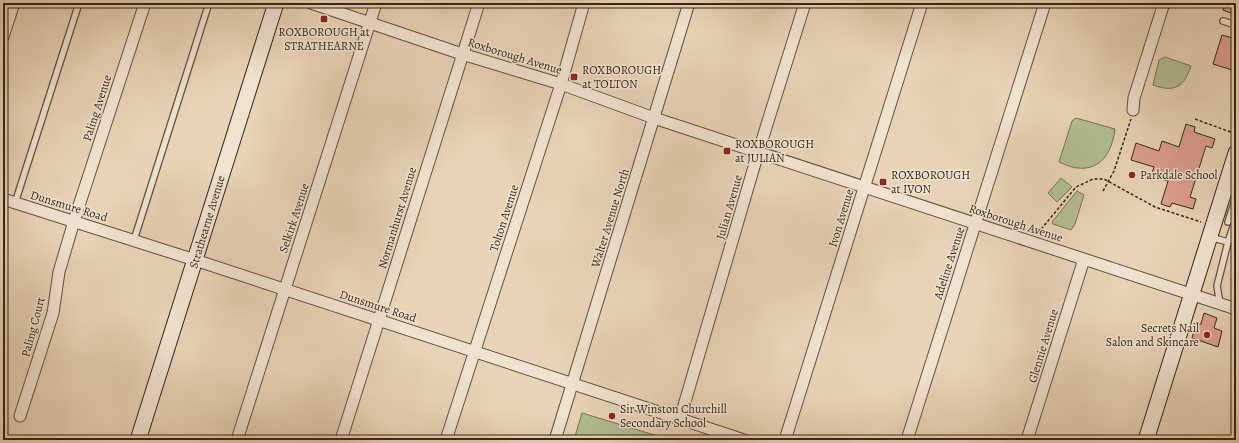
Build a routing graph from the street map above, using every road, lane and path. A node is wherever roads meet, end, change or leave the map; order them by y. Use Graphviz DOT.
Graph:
graph roads {
  1 [pos="14,3"];
  2 [pos="79,3"];
  3 [pos="145,3"];
  4 [pos="209,3"];
  5 [pos="276,3"];
  6 [pos="311,3"];
  7 [pos="376,3"];
  8 [pos="479,3"];
  9 [pos="584,3"];
  10 [pos="689,3"];
  11 [pos="805,3"];
  12 [pos="922,3"];
  13 [pos="1045,3"];
  14 [pos="1164,3"];
  15 [pos="1223,21"];
  16 [pos="370,23"];
  17 [pos="1236,25"];
  18 [pos="3,37"];
  19 [pos="462,54"];
  20 [pos="561,84"];
  21 [pos="1134,110"];
  22 [pos="654,118"];
  23 [pos="1195,119"];
  24 [pos="1236,134"];
  25 [pos="758,153"];
  26 [pos="1236,153"];
  27 [pos="1198,172"];
  28 [pos="1227,179"];
  29 [pos="1109,182"];
  30 [pos="864,188"];
  31 [pos="1103,191"];
  32 [pos="1236,197"];
  33 [pos="3,199"];
  34 [pos="15,203"];
  35 [pos="74,221"];
  36 [pos="975,224"];
  37 [pos="1223,225"];
  38 [pos="134,240"];
  39 [pos="1033,242"];
  40 [pos="1228,242"];
  41 [pos="1084,259"];
  42 [pos="195,260"];
  43 [pos="285,289"];
  44 [pos="1192,295"];
  45 [pos="1220,304"];
  46 [pos="1236,309"];
  47 [pos="379,320"];
  48 [pos="474,351"];
  49 [pos="572,383"];
  50 [pos="20,416"];
  51 [pos="680,419"];
  52 [pos="138,440"];
  53 [pos="237,440"];
  54 [pos="341,440"];
  55 [pos="446,440"];
  56 [pos="555,440"];
  57 [pos="744,440"];
  58 [pos="785,440"];
  59 [pos="906,440"];
  60 [pos="1027,440"];
  61 [pos="1146,440"];
  1 -- 18 [label="street"];
  2 -- 34 [label="lane"];
  3 -- 35 [label="street, Paling Avenue"];
  4 -- 38 [label="lane"];
  5 -- 42 [label="street, Strathearne Avenue"];
  6 -- 16 [label="street, Roxborough Avenue"];
  7 -- 16 [label="street, Selkirk Avenue"];
  8 -- 19 [label="street, Normanhurst Avenue"];
  9 -- 20 [label="street, Tolton Avenue"];
  10 -- 22 [label="street, Walter Avenue North"];
  11 -- 25 [label="street, Julian Avenue"];
  12 -- 30 [label="street, Ivon Avenue"];
  13 -- 36 [label="street, Adeline Avenue"];
  14 -- 21 [label="street"];
  15 -- 17 [label="lane"];
  16 -- 19 [label="street, Roxborough Avenue"];
  16 -- 43 [label="street, Selkirk Avenue"];
  19 -- 20 [label="street, Roxborough Avenue"];
  19 -- 47 [label="street, Normanhurst Avenue"];
  20 -- 22 [label="street, Roxborough Avenue"];
  20 -- 48 [label="street, Tolton Avenue"];
  21 -- 29 [label="path"];
  22 -- 25 [label="street, Roxborough Avenue"];
  22 -- 49 [label="street, Walter Avenue North"];
  23 -- 24 [label="path"];
  25 -- 30 [label="street, Roxborough Avenue"];
  25 -- 51 [label="street, Julian Avenue"];
  26 -- 28 [label="street"];
  27 -- 28 [label="path"];
  28 -- 37 [label="street"];
  29 -- 31 [label="path"];
  29 -- 37 [label="path"];
  29 -- 39 [label="path"];
  30 -- 36 [label="street, Roxborough Avenue"];
  30 -- 58 [label="street, Ivon Avenue"];
  32 -- 37 [label="lane"];
  33 -- 34 [label="street, Dunsmure Road"];
  34 -- 35 [label="street, Dunsmure Road"];
  35 -- 38 [label="street, Dunsmure Road"];
  35 -- 50 [label="street, Paling Court"];
  36 -- 39 [label="street, Roxborough Avenue"];
  36 -- 59 [label="street, Adeline Avenue"];
  37 -- 40 [label="lane"];
  37 -- 40 [label="lane"];
  37 -- 44 [label="street"];
  38 -- 42 [label="street, Dunsmure Road"];
  39 -- 41 [label="street, Roxborough Avenue"];
  40 -- 45 [label="lane"];
  41 -- 44 [label="street, Roxborough Avenue"];
  41 -- 60 [label="street, Glennie Avenue"];
  42 -- 43 [label="street, Dunsmure Road"];
  42 -- 52 [label="street, Strathearne Avenue"];
  43 -- 47 [label="street, Dunsmure Road"];
  43 -- 53 [label="street, Selkirk Avenue"];
  44 -- 45 [label="street, Roxborough Avenue"];
  44 -- 61 [label="street"];
  45 -- 46 [label="street, Roxborough Avenue"];
  47 -- 48 [label="street, Dunsmure Road"];
  47 -- 54 [label="street, Normanhurst Avenue"];
  48 -- 49 [label="street, Dunsmure Road"];
  48 -- 55 [label="street, Tolton Avenue"];
  49 -- 51 [label="street, Dunsmure Road"];
  49 -- 56 [label="street, Walter Avenue North"];
  51 -- 57 [label="street, Dunsmure Road"];
}
